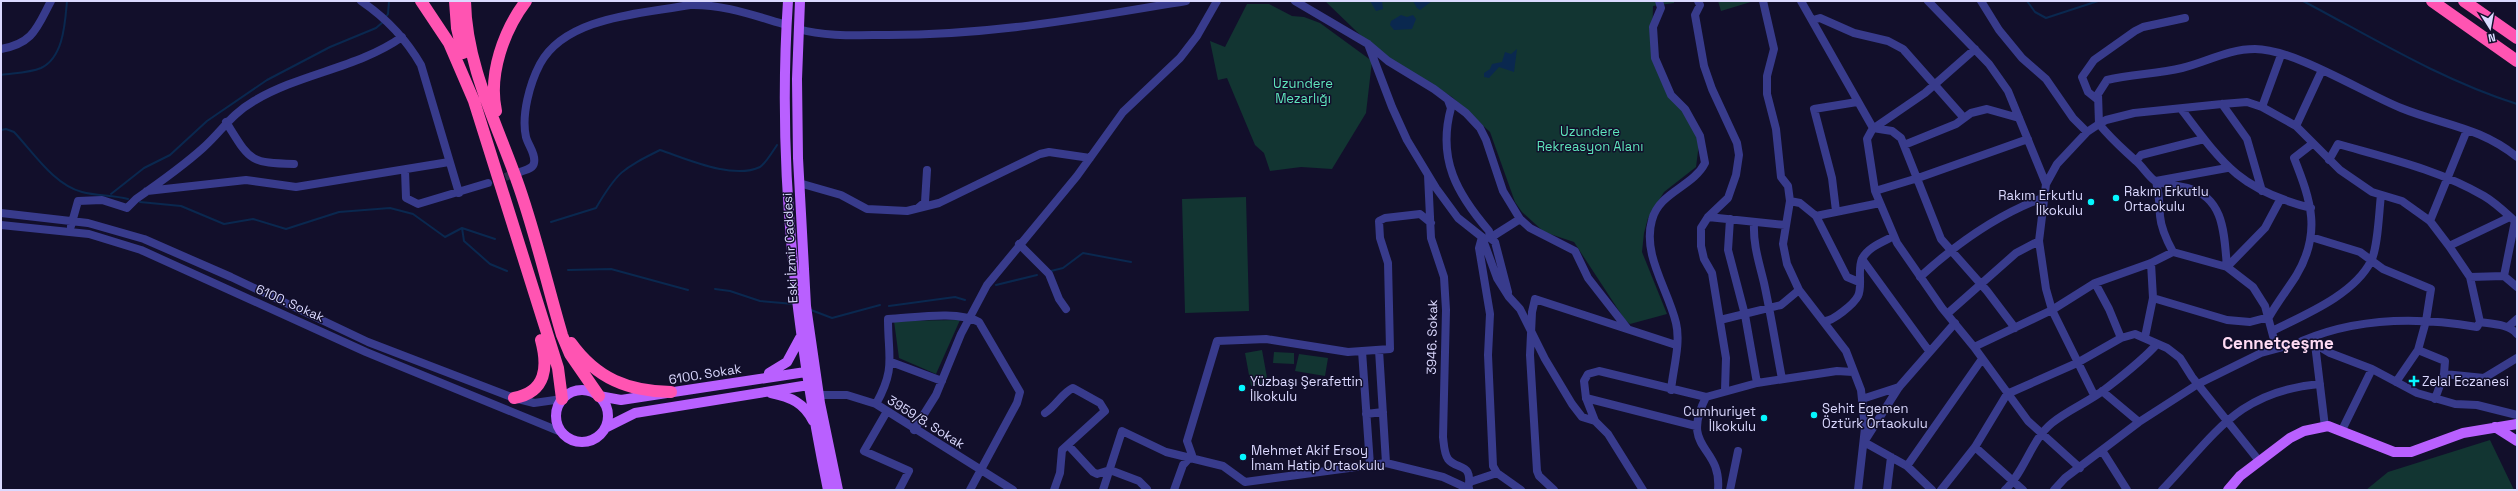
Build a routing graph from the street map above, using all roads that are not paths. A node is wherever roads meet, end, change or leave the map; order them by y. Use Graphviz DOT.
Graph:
graph roads {
  1 [pos="51,1"];
  2 [pos="361,1"];
  3 [pos="421,1"];
  4 [pos="455,1"];
  5 [pos="465,1"];
  6 [pos="526,1"];
  7 [pos="788,1"];
  8 [pos="800,1"];
  9 [pos="1186,1"];
  10 [pos="1218,1"];
  11 [pos="1295,1"];
  12 [pos="1659,1"];
  13 [pos="1698,1"];
  14 [pos="1763,1"];
  15 [pos="1801,1"];
  16 [pos="1928,1"];
  17 [pos="1981,1"];
  18 [pos="2432,1"];
  19 [pos="2464,1"];
  20 [pos="2185,18"];
  21 [pos="1813,20"];
  22 [pos="786,25"];
  23 [pos="798,29"];
  24 [pos="402,37"];
  25 [pos="2517,38"];
  26 [pos="1368,44"];
  27 [pos="1,49"];
  28 [pos="1975,49"];
  29 [pos="2281,54"];
  30 [pos="2517,61"];
  31 [pos="2322,70"];
  32 [pos="1933,85"];
  33 [pos="1448,100"];
  34 [pos="2098,100"];
  35 [pos="474,101"];
  36 [pos="1857,102"];
  37 [pos="2222,104"];
  38 [pos="2262,107"];
  39 [pos="2182,110"];
  40 [pos="1964,118"];
  41 [pos="2019,118"];
  42 [pos="226,122"];
  43 [pos="2100,124"];
  44 [pos="2296,126"];
  45 [pos="1873,128"];
  46 [pos="2467,130"];
  47 [pos="2087,132"];
  48 [pos="2028,139"];
  49 [pos="2204,139"];
  50 [pos="2312,144"];
  51 [pos="1904,145"];
  52 [pos="506,152"];
  53 [pos="2517,157"];
  54 [pos="1090,158"];
  55 [pos="2329,160"];
  56 [pos="2136,161"];
  57 [pos="449,162"];
  58 [pos="294,164"];
  59 [pos="2227,168"];
  60 [pos="405,170"];
  61 [pos="927,170"];
  62 [pos="520,172"];
  63 [pos="1428,174"];
  64 [pos="1918,178"];
  65 [pos="2446,178"];
  66 [pos="2156,181"];
  67 [pos="488,182"];
  68 [pos="799,183"];
  69 [pos="2046,184"];
  70 [pos="146,191"];
  71 [pos="1875,191"];
  72 [pos="2262,191"];
  73 [pos="460,193"];
  74 [pos="2381,195"];
  75 [pos="2045,197"];
  76 [pos="2280,200"];
  77 [pos="1790,201"];
  78 [pos="1880,203"];
  79 [pos="917,208"];
  80 [pos="2311,208"];
  81 [pos="1836,211"];
  82 [pos="1,213"];
  83 [pos="1708,216"];
  84 [pos="1816,216"];
  85 [pos="1520,219"];
  86 [pos="1730,219"];
  87 [pos="72,221"];
  88 [pos="2514,221"];
  89 [pos="2430,222"];
  90 [pos="1431,223"];
  91 [pos="1754,223"];
  92 [pos="1,225"];
  93 [pos="1785,225"];
  94 [pos="70,232"];
  95 [pos="1894,236"];
  96 [pos="1482,237"];
  97 [pos="2311,237"];
  98 [pos="1490,238"];
  99 [pos="2039,241"];
  100 [pos="1019,244"];
  101 [pos="2449,246"];
  102 [pos="1953,250"];
  103 [pos="2173,252"];
  104 [pos="1862,259"];
  105 [pos="2372,261"];
  106 [pos="2151,263"];
  107 [pos="2227,267"];
  108 [pos="2504,276"];
  109 [pos="1920,277"];
  110 [pos="2470,277"];
  111 [pos="1859,282"];
  112 [pos="2094,283"];
  113 [pos="1981,285"];
  114 [pos="2517,287"];
  115 [pos="1799,290"];
  116 [pos="1509,297"];
  117 [pos="2153,298"];
  118 [pos="1066,309"];
  119 [pos="1769,309"];
  120 [pos="2052,310"];
  121 [pos="1947,314"];
  122 [pos="540,315"];
  123 [pos="1745,315"];
  124 [pos="316,317"];
  125 [pos="970,317"];
  126 [pos="2269,317"];
  127 [pos="2517,319"];
  128 [pos="1720,320"];
  129 [pos="558,321"];
  130 [pos="1824,321"];
  131 [pos="2426,321"];
  132 [pos="2480,322"];
  133 [pos="1955,323"];
  134 [pos="2508,327"];
  135 [pos="312,328"];
  136 [pos="1627,328"];
  137 [pos="2015,328"];
  138 [pos="1530,330"];
  139 [pos="2272,331"];
  140 [pos="2517,334"];
  141 [pos="801,336"];
  142 [pos="2145,337"];
  143 [pos="2121,338"];
  144 [pos="2301,342"];
  145 [pos="2156,344"];
  146 [pos="2315,344"];
  147 [pos="1676,345"];
  148 [pos="1974,346"];
  149 [pos="2276,347"];
  150 [pos="1379,350"];
  151 [pos="2418,350"];
  152 [pos="1362,351"];
  153 [pos="1929,351"];
  154 [pos="2517,358"];
  155 [pos="1982,359"];
  156 [pos="892,362"];
  157 [pos="2077,363"];
  158 [pos="2372,369"];
  159 [pos="811,371"];
  160 [pos="1853,372"];
  161 [pos="2444,374"];
  162 [pos="754,379"];
  163 [pos="1782,379"];
  164 [pos="942,381"];
  165 [pos="2396,382"];
  166 [pos="1757,383"];
  167 [pos="813,384"];
  168 [pos="2198,384"];
  169 [pos="2320,384"];
  170 [pos="1899,387"];
  171 [pos="1671,390"];
  172 [pos="1725,390"];
  173 [pos="765,391"];
  174 [pos="2102,391"];
  175 [pos="671,392"];
  176 [pos="2007,394"];
  177 [pos="819,395"];
  178 [pos="2094,395"];
  179 [pos="599,396"];
  180 [pos="1706,397"];
  181 [pos="514,398"];
  182 [pos="1586,398"];
  183 [pos="562,399"];
  184 [pos="1862,399"];
  185 [pos="2435,399"];
  186 [pos="876,404"];
  187 [pos="886,412"];
  188 [pos="1383,412"];
  189 [pos="1045,413"];
  190 [pos="1366,414"];
  191 [pos="2517,415"];
  192 [pos="2517,419"];
  193 [pos="2227,420"];
  194 [pos="1595,421"];
  195 [pos="2139,422"];
  196 [pos="2517,424"];
  197 [pos="2506,425"];
  198 [pos="1696,426"];
  199 [pos="2325,427"];
  200 [pos="2495,427"];
  201 [pos="605,428"];
  202 [pos="817,429"];
  203 [pos="914,430"];
  204 [pos="2342,430"];
  205 [pos="561,432"];
  206 [pos="2041,434"];
  207 [pos="2517,441"];
  208 [pos="1864,442"];
  209 [pos="1068,445"];
  210 [pos="1975,447"];
  211 [pos="1738,451"];
  212 [pos="2102,452"];
  213 [pos="1891,457"];
  214 [pos="1190,458"];
  215 [pos="1386,462"];
  216 [pos="2260,462"];
  217 [pos="1370,465"];
  218 [pos="1907,466"];
  219 [pos="2080,468"];
  220 [pos="1110,470"];
  221 [pos="979,471"];
  222 [pos="1497,474"];
  223 [pos="2014,481"];
  224 [pos="1469,487"];
  225 [pos="1147,489"];
  226 [pos="828,490"];
  227 [pos="838,490"];
  228 [pos="899,490"];
  229 [pos="970,490"];
  230 [pos="1013,490"];
  231 [pos="1054,490"];
  232 [pos="1103,490"];
  233 [pos="1174,490"];
  234 [pos="1521,490"];
  235 [pos="1554,490"];
  236 [pos="1642,490"];
  237 [pos="1718,490"];
  238 [pos="1730,490"];
  239 [pos="1858,490"];
  240 [pos="1887,490"];
  241 [pos="1932,490"];
  242 [pos="1941,490"];
  243 [pos="2004,490"];
  244 [pos="2023,490"];
  245 [pos="2054,490"];
  246 [pos="2127,490"];
  247 [pos="2162,490"];
  248 [pos="2228,490"];
  1 -- 27 [label="street"];
  2 -- 24 [label="street"];
  3 -- 35 [label="highway"];
  4 -- 35 [label="highway"];
  5 -- 52 [label="highway"];
  6 -- 52 [label="highway"];
  7 -- 22 [label="main road, Eski İzmir Caddesi"];
  8 -- 23 [label="main road, Eski İzmir Caddesi"];
  9 -- 23 [label="street"];
  10 -- 54 [label="street"];
  11 -- 26 [label="street"];
  12 -- 147 [label="street"];
  13 -- 83 [label="street"];
  14 -- 77 [label="street"];
  15 -- 21 [label="street"];
  16 -- 28 [label="street"];
  17 -- 47 [label="street"];
  18 -- 30 [label="highway"];
  19 -- 25 [label="highway"];
  20 -- 34 [label="street"];
  21 -- 32 [label="street"];
  21 -- 36 [label="street"];
  22 -- 62 [label="street"];
  22 -- 141 [label="main road, Eski İzmir Caddesi"];
  23 -- 68 [label="main road, Eski İzmir Caddesi"];
  24 -- 42 [label="street"];
  24 -- 57 [label="street"];
  26 -- 33 [label="street"];
  26 -- 63 [label="street"];
  28 -- 32 [label="street"];
  28 -- 41 [label="street"];
  29 -- 31 [label="street"];
  29 -- 34 [label="street"];
  29 -- 38 [label="street"];
  31 -- 44 [label="street"];
  31 -- 46 [label="street"];
  32 -- 40 [label="street"];
  32 -- 45 [label="street"];
  33 -- 85 [label="street"];
  33 -- 98 [label="street"];
  34 -- 43 [label="street"];
  35 -- 122 [label="highway"];
  36 -- 45 [label="street"];
  36 -- 81 [label="street"];
  37 -- 38 [label="street"];
  37 -- 39 [label="street"];
  37 -- 72 [label="street"];
  38 -- 44 [label="street"];
  39 -- 43 [label="street"];
  39 -- 49 [label="street"];
  40 -- 41 [label="street"];
  40 -- 51 [label="street"];
  41 -- 48 [label="street"];
  42 -- 58 [label="street"];
  42 -- 70 [label="street"];
  43 -- 47 [label="street"];
  43 -- 56 [label="street"];
  44 -- 50 [label="street"];
  45 -- 51 [label="street"];
  45 -- 71 [label="street"];
  46 -- 53 [label="street"];
  46 -- 65 [label="street"];
  47 -- 69 [label="street"];
  48 -- 64 [label="street"];
  48 -- 69 [label="street"];
  49 -- 56 [label="street"];
  49 -- 59 [label="street"];
  50 -- 55 [label="street"];
  50 -- 80 [label="street"];
  51 -- 64 [label="street"];
  52 -- 129 [label="highway"];
  54 -- 79 [label="street"];
  54 -- 100 [label="street"];
  55 -- 65 [label="street"];
  55 -- 74 [label="street"];
  56 -- 66 [label="street"];
  57 -- 60 [label="street"];
  57 -- 73 [label="street"];
  59 -- 66 [label="street"];
  59 -- 72 [label="street"];
  60 -- 70 [label="street"];
  60 -- 73 [label="street"];
  61 -- 79 [label="street"];
  63 -- 90 [label="street, 3946. Sokak"];
  63 -- 96 [label="street"];
  64 -- 71 [label="street"];
  64 -- 102 [label="street"];
  65 -- 88 [label="street"];
  65 -- 89 [label="street"];
  66 -- 103 [label="street"];
  66 -- 107 [label="street"];
  67 -- 73 [label="street"];
  68 -- 79 [label="street"];
  68 -- 159 [label="main road, Eski İzmir Caddesi"];
  69 -- 75 [label="street"];
  70 -- 87 [label="street"];
  71 -- 78 [label="street"];
  72 -- 76 [label="street"];
  74 -- 89 [label="street"];
  74 -- 105 [label="street"];
  75 -- 99 [label="street"];
  75 -- 102 [label="street"];
  76 -- 80 [label="street"];
  76 -- 107 [label="street"];
  77 -- 84 [label="street"];
  77 -- 93 [label="street"];
  78 -- 81 [label="street"];
  78 -- 95 [label="street"];
  80 -- 97 [label="street"];
  81 -- 84 [label="street"];
  82 -- 87 [label="street, 6100. Sokak"];
  83 -- 86 [label="street"];
  83 -- 128 [label="street"];
  84 -- 111 [label="street"];
  85 -- 98 [label="street"];
  85 -- 136 [label="street"];
  86 -- 91 [label="street"];
  86 -- 123 [label="street"];
  87 -- 94 [label="street"];
  87 -- 124 [label="street, 6100. Sokak"];
  88 -- 101 [label="street"];
  88 -- 108 [label="street"];
  89 -- 101 [label="street"];
  90 -- 150 [label="street"];
  90 -- 224 [label="street, 3946. Sokak"];
  91 -- 93 [label="street"];
  91 -- 119 [label="street"];
  92 -- 94 [label="street, 6100. Sokak"];
  93 -- 115 [label="street"];
  94 -- 135 [label="street, 6100. Sokak"];
  95 -- 104 [label="street"];
  95 -- 109 [label="street"];
  96 -- 116 [label="street"];
  96 -- 222 [label="street"];
  97 -- 105 [label="street"];
  97 -- 126 [label="street"];
  98 -- 116 [label="street"];
  99 -- 113 [label="street"];
  99 -- 120 [label="street"];
  100 -- 118 [label="street"];
  100 -- 125 [label="street"];
  101 -- 110 [label="street"];
  102 -- 109 [label="street"];
  102 -- 113 [label="street"];
  103 -- 106 [label="street"];
  103 -- 107 [label="street"];
  104 -- 111 [label="street"];
  104 -- 153 [label="street"];
  105 -- 131 [label="street"];
  105 -- 139 [label="street"];
  106 -- 112 [label="street"];
  106 -- 117 [label="street"];
  107 -- 126 [label="street"];
  108 -- 110 [label="street"];
  108 -- 114 [label="street"];
  109 -- 121 [label="street"];
  110 -- 132 [label="street"];
  111 -- 130 [label="street"];
  112 -- 120 [label="street"];
  112 -- 143 [label="street"];
  113 -- 121 [label="street"];
  113 -- 137 [label="street"];
  115 -- 119 [label="street"];
  115 -- 130 [label="street"];
  116 -- 138 [label="street"];
  117 -- 126 [label="street"];
  117 -- 142 [label="street"];
  119 -- 123 [label="street"];
  119 -- 163 [label="street"];
  120 -- 137 [label="street"];
  120 -- 157 [label="street"];
  121 -- 133 [label="street"];
  122 -- 181 [label="highway"];
  122 -- 183 [label="highway"];
  123 -- 128 [label="street"];
  123 -- 166 [label="street"];
  124 -- 135 [label="street"];
  124 -- 181 [label="street, 6100. Sokak"];
  125 -- 156 [label="street"];
  125 -- 164 [label="street"];
  125 -- 221 [label="street"];
  126 -- 139 [label="street"];
  127 -- 134 [label="street"];
  128 -- 172 [label="street"];
  129 -- 175 [label="highway"];
  129 -- 179 [label="highway"];
  130 -- 160 [label="street"];
  131 -- 132 [label="street"];
  131 -- 144 [label="street"];
  131 -- 151 [label="street"];
  132 -- 134 [label="street"];
  133 -- 148 [label="street"];
  133 -- 153 [label="street"];
  134 -- 140 [label="street"];
  135 -- 205 [label="street, 6100. Sokak"];
  136 -- 138 [label="street"];
  136 -- 147 [label="street"];
  137 -- 148 [label="street"];
  138 -- 194 [label="street"];
  138 -- 235 [label="street"];
  139 -- 149 [label="street"];
  141 -- 159 [label="main road, Eski İzmir Caddesi"];
  141 -- 162 [label="main road"];
  142 -- 143 [label="street"];
  142 -- 145 [label="street"];
  143 -- 157 [label="street"];
  144 -- 146 [label="street"];
  144 -- 149 [label="street"];
  145 -- 168 [label="street"];
  145 -- 174 [label="street"];
  146 -- 158 [label="street"];
  146 -- 169 [label="street"];
  147 -- 171 [label="street"];
  148 -- 155 [label="street"];
  149 -- 168 [label="street"];
  150 -- 152 [label="street"];
  150 -- 188 [label="street"];
  151 -- 161 [label="street"];
  151 -- 165 [label="street"];
  152 -- 190 [label="street"];
  152 -- 214 [label="street"];
  153 -- 170 [label="street"];
  154 -- 161 [label="street"];
  155 -- 176 [label="street"];
  155 -- 218 [label="street"];
  156 -- 164 [label="street"];
  156 -- 186 [label="street"];
  157 -- 176 [label="street"];
  157 -- 178 [label="street"];
  158 -- 165 [label="street"];
  158 -- 204 [label="street"];
  159 -- 162 [label="main road, 6100. Sokak"];
  159 -- 167 [label="main road, Eski İzmir Caddesi"];
  160 -- 163 [label="street"];
  160 -- 184 [label="street"];
  161 -- 185 [label="street"];
  162 -- 175 [label="main road, 6100. Sokak"];
  163 -- 166 [label="street"];
  164 -- 203 [label="street"];
  165 -- 185 [label="street"];
  166 -- 172 [label="street"];
  167 -- 173 [label="main road, 6100. Sokak"];
  167 -- 177 [label="main road, Eski İzmir Caddesi"];
  167 -- 202 [label="main road, Eski İzmir Caddesi"];
  168 -- 193 [label="street"];
  168 -- 195 [label="street"];
  169 -- 193 [label="street"];
  169 -- 199 [label="street"];
  170 -- 184 [label="street"];
  170 -- 208 [label="street"];
  171 -- 180 [label="street"];
  171 -- 182 [label="street"];
  172 -- 180 [label="street"];
  173 -- 201 [label="main road, 6100. Sokak"];
  173 -- 202 [label="main road"];
  174 -- 178 [label="street"];
  174 -- 195 [label="street"];
  175 -- 179 [label="main road, 6100. Sokak"];
  176 -- 206 [label="street"];
  176 -- 210 [label="street"];
  177 -- 186 [label="street, 3959/8. Sokak"];
  177 -- 227 [label="main road, Eski İzmir Caddesi"];
  178 -- 206 [label="street"];
  179 -- 183 [label="main road, 6100. Sokak"];
  179 -- 201 [label="main road"];
  180 -- 198 [label="street"];
  181 -- 183 [label="street, 6100. Sokak"];
  182 -- 194 [label="street"];
  182 -- 198 [label="street"];
  183 -- 205 [label="main road"];
  184 -- 208 [label="street"];
  185 -- 191 [label="street"];
  186 -- 187 [label="street, 3959/8. Sokak"];
  187 -- 203 [label="street, 3959/8. Sokak"];
  187 -- 228 [label="street"];
  188 -- 190 [label="street"];
  188 -- 215 [label="street"];
  189 -- 209 [label="street"];
  190 -- 217 [label="street"];
  192 -- 197 [label="main road"];
  193 -- 216 [label="street"];
  193 -- 247 [label="street"];
  194 -- 236 [label="street"];
  195 -- 212 [label="street"];
  196 -- 197 [label="main road"];
  197 -- 200 [label="main road"];
  198 -- 237 [label="street"];
  199 -- 204 [label="main road"];
  199 -- 216 [label="main road"];
  200 -- 204 [label="main road"];
  200 -- 207 [label="main road"];
  201 -- 205 [label="main road, 6100. Sokak"];
  202 -- 226 [label="main road, Eski İzmir Caddesi"];
  203 -- 221 [label="street, 3959/8. Sokak"];
  206 -- 219 [label="street"];
  206 -- 223 [label="street"];
  208 -- 213 [label="street"];
  208 -- 239 [label="street"];
  209 -- 220 [label="street"];
  209 -- 231 [label="street"];
  210 -- 223 [label="street"];
  210 -- 242 [label="street"];
  211 -- 238 [label="street"];
  212 -- 219 [label="street"];
  212 -- 246 [label="street"];
  213 -- 218 [label="street"];
  213 -- 240 [label="street"];
  214 -- 217 [label="street"];
  214 -- 220 [label="street"];
  214 -- 233 [label="street"];
  215 -- 217 [label="street"];
  215 -- 224 [label="street"];
  216 -- 248 [label="main road"];
  218 -- 241 [label="street"];
  219 -- 245 [label="street"];
  220 -- 225 [label="street"];
  220 -- 232 [label="street"];
  221 -- 229 [label="street"];
  221 -- 230 [label="street, 3959/8. Sokak"];
  222 -- 224 [label="street"];
  222 -- 234 [label="street"];
  223 -- 243 [label="street"];
  223 -- 244 [label="street"];
}
